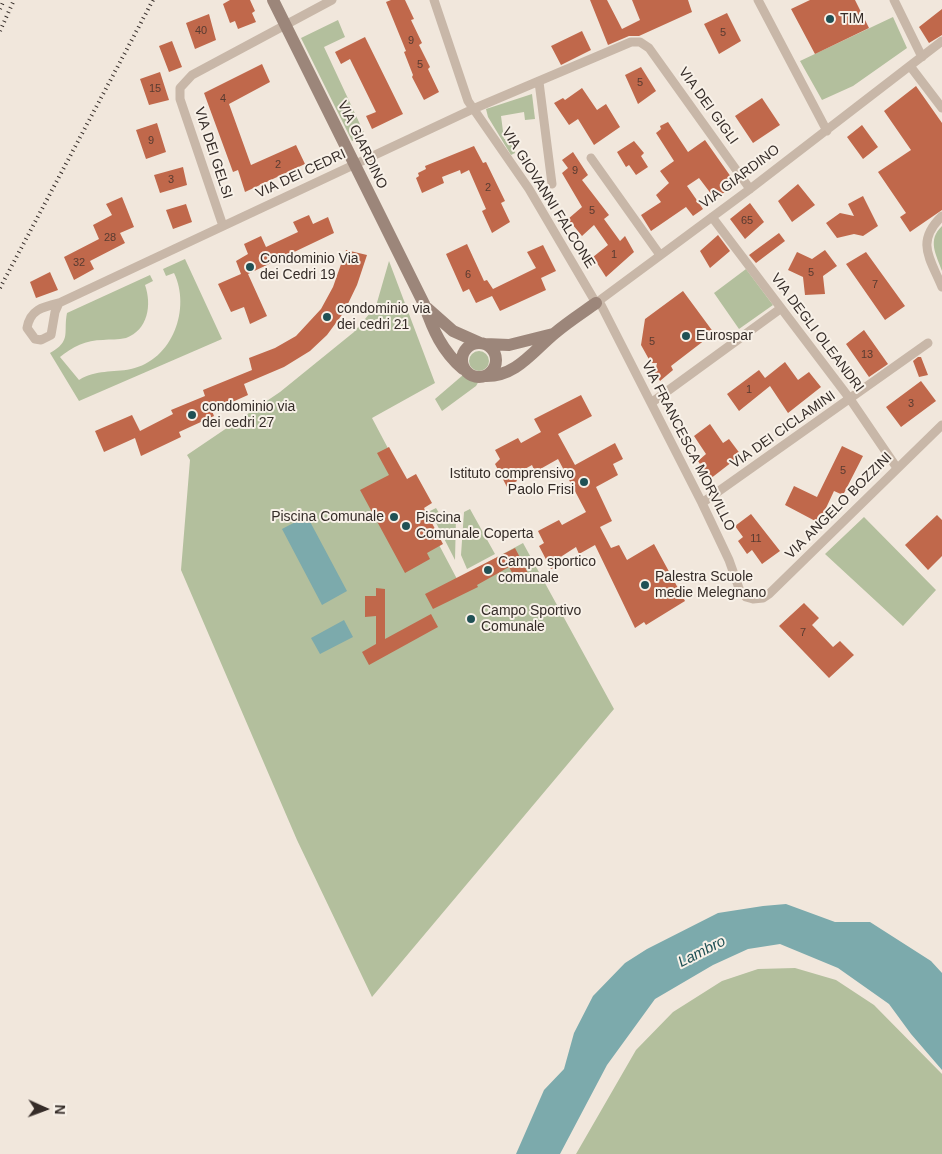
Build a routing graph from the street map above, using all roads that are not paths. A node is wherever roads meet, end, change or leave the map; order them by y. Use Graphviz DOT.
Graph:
graph roads {
  1 [pos="273,0"];
  2 [pos="332,0"];
  3 [pos="434,0"];
  4 [pos="758,0"];
  5 [pos="894,0"];
  6 [pos="640,42"];
  7 [pos="942,42"];
  8 [pos="922,57"];
  9 [pos="910,66"];
  10 [pos="539,82"];
  11 [pos="942,108"];
  12 [pos="473,109"];
  13 [pos="827,131"];
  14 [pos="591,158"];
  15 [pos="552,184"];
  16 [pos="750,189"];
  17 [pos="942,216"];
  18 [pos="712,217"];
  19 [pos="223,226"];
  20 [pos="660,255"];
  21 [pos="942,287"];
  22 [pos="598,302"];
  23 [pos="59,304"];
  24 [pos="424,304"];
  25 [pos="780,309"];
  26 [pos="554,334"];
  27 [pos="482,343"];
  28 [pos="928,343"];
  29 [pos="464,369"];
  30 [pos="485,376"];
  31 [pos="850,399"];
  32 [pos="651,403"];
  33 [pos="942,425"];
  34 [pos="897,468"];
  35 [pos="702,503"];
  36 [pos="753,599"];
  1 -- 24 [label="street, VIA GIARDINO"];
  2 -- 19 [label="street, VIA DEI GELSI"];
  3 -- 12 [label="street, VIA GIOVANNI FALCONE"];
  4 -- 13 [label="street"];
  5 -- 8 [label="street"];
  6 -- 10 [label="street, VIA DEI CEDRI"];
  6 -- 16 [label="street, VIA DEI GIGLI"];
  7 -- 8 [label="street, VIA GIARDINO"];
  8 -- 9 [label="street, VIA GIARDINO"];
  9 -- 11 [label="street"];
  9 -- 13 [label="street, VIA GIARDINO"];
  10 -- 12 [label="street, VIA DEI CEDRI"];
  10 -- 15 [label="street"];
  12 -- 19 [label="street, VIA DEI CEDRI"];
  12 -- 22 [label="street, VIA GIOVANNI FALCONE"];
  13 -- 16 [label="street, VIA GIARDINO"];
  14 -- 20 [label="street"];
  16 -- 18 [label="street, VIA GIARDINO"];
  17 -- 21 [label="street"];
  18 -- 20 [label="street, VIA GIARDINO"];
  18 -- 25 [label="street, VIA DEGLI OLEANDRI"];
  19 -- 23 [label="street, VIA DEI CEDRI"];
  20 -- 22 [label="street, VIA GIARDINO"];
  22 -- 26 [label="street, VIA GIARDINO"];
  22 -- 32 [label="street, VIA FRANCESCA MORVILLO"];
  24 -- 27 [label="street, VIA GIARDINO"];
  24 -- 29 [label="street, VIA GIARDINO"];
  25 -- 31 [label="street, VIA DEGLI OLEANDRI"];
  25 -- 32 [label="street"];
  26 -- 27 [label="street, VIA GIARDINO"];
  26 -- 30 [label="street, VIA GIARDINO"];
  27 -- 29 [label="street"];
  27 -- 30 [label="street"];
  28 -- 31 [label="street, VIA DEI CICLAMINI"];
  29 -- 30 [label="street, VIA GIARDINO"];
  31 -- 34 [label="street, VIA DEGLI OLEANDRI"];
  31 -- 35 [label="street, VIA DEI CICLAMINI"];
  32 -- 35 [label="street, VIA FRANCESCA MORVILLO"];
  33 -- 34 [label="street, VIA ANGELO BOZZINI"];
  34 -- 36 [label="street, VIA ANGELO BOZZINI"];
  35 -- 36 [label="street, VIA FRANCESCA MORVILLO"];
}
